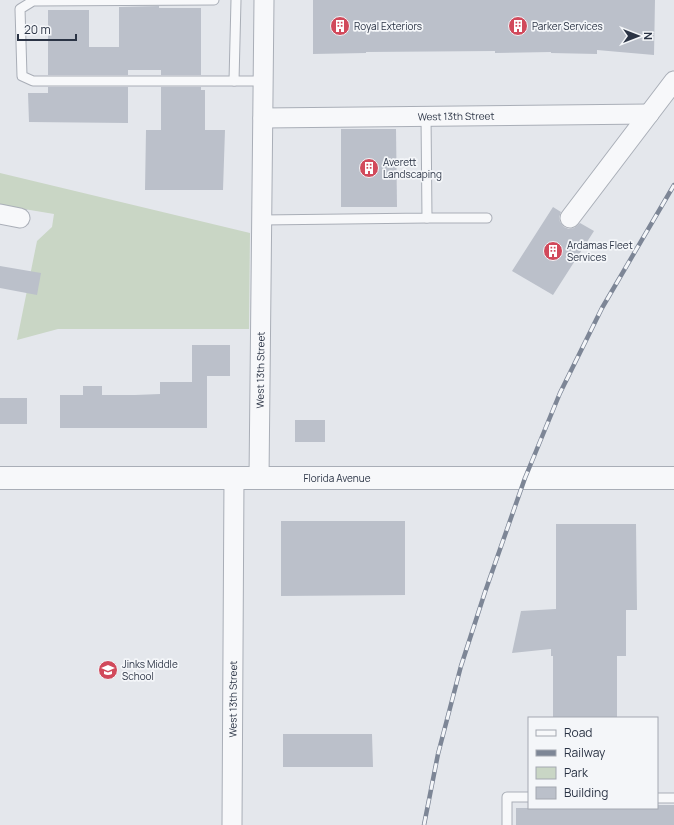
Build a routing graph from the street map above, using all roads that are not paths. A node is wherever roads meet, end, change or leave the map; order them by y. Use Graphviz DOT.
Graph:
graph roads {
  1 [pos="214,0"];
  2 [pos="236,0"];
  3 [pos="264,0"];
  4 [pos="234,81"];
  5 [pos="263,81"];
  6 [pos="674,81"];
  7 [pos="649,114"];
  8 [pos="426,116"];
  9 [pos="263,118"];
  10 [pos="0,214"];
  11 [pos="20,218"];
  12 [pos="427,218"];
  13 [pos="487,218"];
  14 [pos="570,218"];
  15 [pos="262,220"];
  16 [pos="0,478"];
  17 [pos="234,478"];
  18 [pos="259,478"];
  19 [pos="674,478"];
  20 [pos="528,797"];
  21 [pos="658,798"];
  22 [pos="674,798"];
  23 [pos="232,825"];
  24 [pos="507,825"];
  1 -- 4 [label="lane"];
  2 -- 4 [label="lane"];
  3 -- 5 [label="street, West 13th Street"];
  4 -- 5 [label="lane"];
  5 -- 9 [label="street, West 13th Street"];
  6 -- 7 [label="street"];
  7 -- 8 [label="street, West 13th Street"];
  7 -- 14 [label="street"];
  8 -- 9 [label="street, West 13th Street"];
  8 -- 12 [label="lane"];
  9 -- 15 [label="street, West 13th Street"];
  10 -- 11 [label="street"];
  12 -- 13 [label="lane"];
  12 -- 15 [label="lane"];
  15 -- 18 [label="street, West 13th Street"];
  16 -- 17 [label="street, Florida Avenue"];
  17 -- 18 [label="street, Florida Avenue"];
  17 -- 23 [label="street, West 13th Street"];
  18 -- 19 [label="street, Florida Avenue"];
  20 -- 24 [label="lane"];
  21 -- 22 [label="lane"];
}
